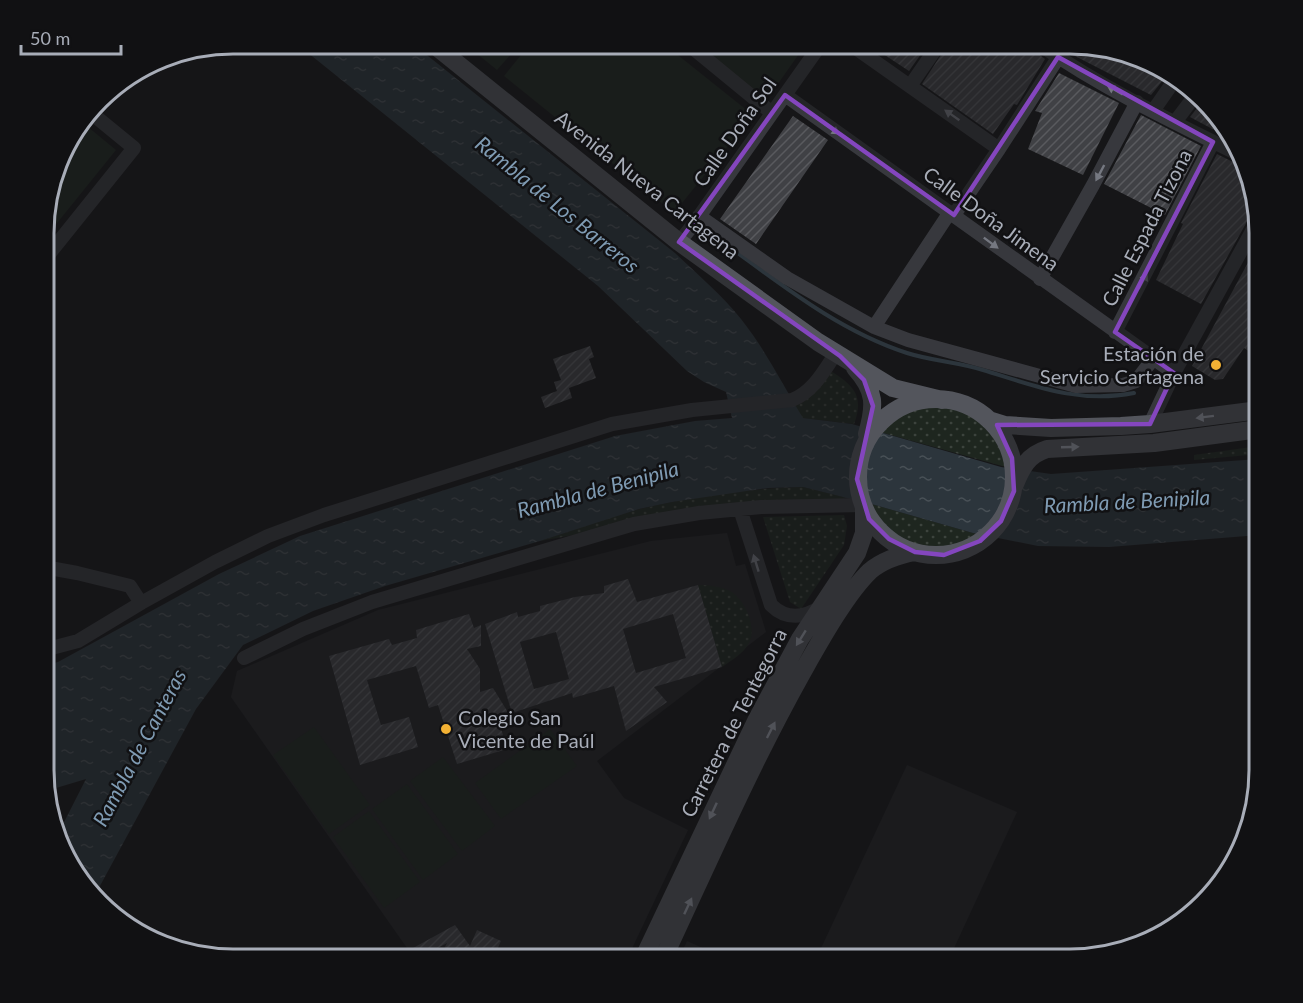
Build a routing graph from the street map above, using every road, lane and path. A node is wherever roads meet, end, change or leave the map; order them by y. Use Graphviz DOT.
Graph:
graph roads {
  1 [pos="444,54"];
  2 [pos="700,54"];
  3 [pos="814,54"];
  4 [pos="864,54"];
  5 [pos="932,54"];
  6 [pos="1054,54"];
  7 [pos="1060,54"];
  8 [pos="1058,57"];
  9 [pos="1171,85"];
  10 [pos="910,86"];
  11 [pos="785,95"];
  12 [pos="1191,101"];
  13 [pos="1137,102"];
  14 [pos="1153,111"];
  15 [pos="772,112"];
  16 [pos="96,117"];
  17 [pos="1174,122"];
  18 [pos="1214,142"];
  19 [pos="999,149"];
  20 [pos="1227,149"];
  21 [pos="952,214"];
  22 [pos="699,216"];
  23 [pos="1249,237"];
  24 [pos="679,242"];
  25 [pos="54,249"];
  26 [pos="1040,279"];
  27 [pos="874,327"];
  28 [pos="1115,332"];
  29 [pos="838,354"];
  30 [pos="1153,358"];
  31 [pos="1174,374"];
  32 [pos="942,400"];
  33 [pos="1249,411"];
  34 [pos="987,419"];
  35 [pos="1150,424"];
  36 [pos="1249,430"];
  37 [pos="869,433"];
  38 [pos="1016,475"];
  39 [pos="862,506"];
  40 [pos="740,509"];
  41 [pos="915,552"];
  42 [pos="54,569"];
  43 [pos="141,603"];
  44 [pos="821,607"];
  45 [pos="54,647"];
  46 [pos="244,658"];
  47 [pos="648,949"];
  48 [pos="668,949"];
  1 -- 24 [label="main road, Avenida Nueva Cartagena"];
  2 -- 15 [label="street"];
  3 -- 11 [label="street, Calle Doña Sol"];
  4 -- 10 [label="street"];
  5 -- 10 [label="street"];
  6 -- 8 [label="street"];
  7 -- 8 [label="street"];
  13 -- 8 [label="street, one-way"];
  8 -- 19 [label="street"];
  9 -- 14 [label="street"];
  19 -- 10 [label="street, one-way"];
  11 -- 15 [label="street, Calle Doña Sol"];
  11 -- 21 [label="street, Calle Doña Jimena, one-way"];
  12 -- 17 [label="street"];
  13 -- 14 [label="street"];
  13 -- 26 [label="street, one-way"];
  14 -- 17 [label="street"];
  15 -- 22 [label="street, Calle Doña Sol"];
  16 -- 25 [label="street"];
  17 -- 18 [label="street"];
  18 -- 20 [label="street"];
  28 -- 18 [label="street, Calle Espada Tizona, one-way"];
  19 -- 21 [label="street"];
  21 -- 26 [label="street, Calle Doña Jimena, one-way"];
  21 -- 27 [label="street"];
  22 -- 24 [label="street, Calle Doña Sol"];
  22 -- 27 [label="street"];
  23 -- 31 [label="street"];
  24 -- 29 [label="main road, Avenida Nueva Cartagena"];
  26 -- 28 [label="street, Calle Doña Jimena"];
  27 -- 30 [label="street"];
  28 -- 30 [label="street, Calle Doña Jimena"];
  29 -- 32 [label="main road, Avenida Nueva Cartagena"];
  29 -- 37 [label="main road, Avenida Nueva Cartagena"];
  29 -- 43 [label="street"];
  30 -- 31 [label="street, Calle Doña Jimena"];
  31 -- 35 [label="street"];
  32 -- 34 [label="main road"];
  32 -- 37 [label="main road"];
  33 -- 35 [label="main road, one-way"];
  34 -- 35 [label="main road"];
  34 -- 38 [label="main road"];
  38 -- 36 [label="main road, one-way"];
  37 -- 39 [label="main road"];
  38 -- 41 [label="main road"];
  39 -- 40 [label="street"];
  39 -- 41 [label="main road"];
  39 -- 44 [label="main road, Carretera de Tentegorra"];
  44 -- 40 [label="street, one-way"];
  40 -- 46 [label="street"];
  48 -- 41 [label="main road, Carretera de Tentegorra, one-way"];
  42 -- 43 [label="street"];
  43 -- 45 [label="street"];
  44 -- 47 [label="main road, Carretera de Tentegorra, one-way"];
}
